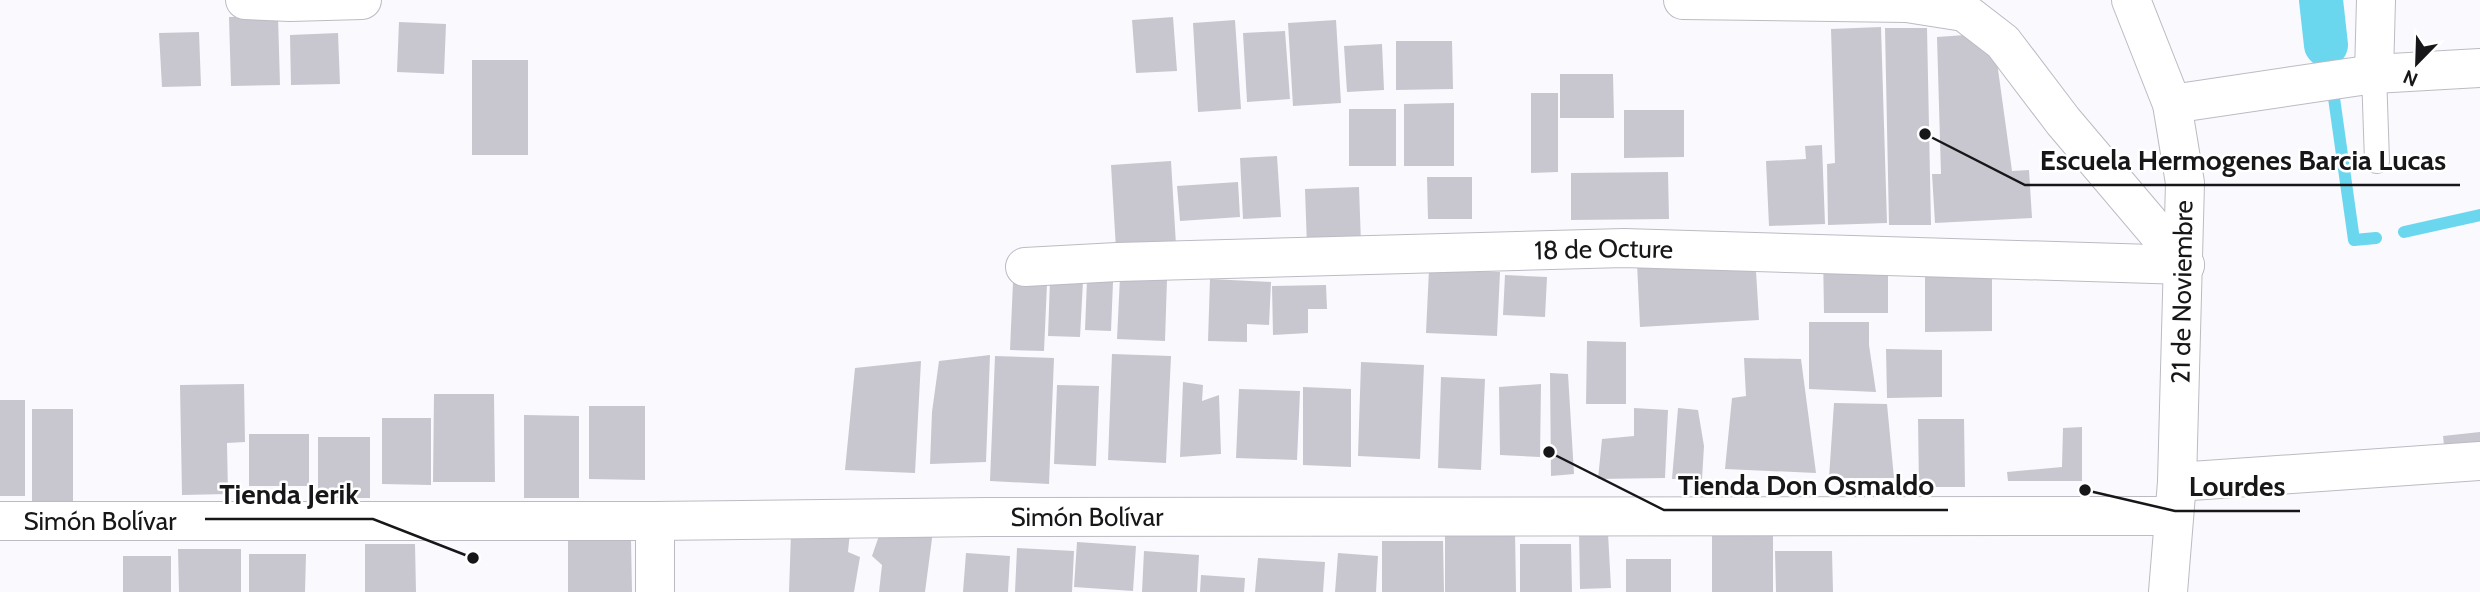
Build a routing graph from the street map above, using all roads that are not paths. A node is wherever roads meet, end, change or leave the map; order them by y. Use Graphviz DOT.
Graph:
graph roads {
  1 [pos="245,0"];
  2 [pos="362,0"];
  3 [pos="1683,0"];
  4 [pos="2131,0"];
  5 [pos="2376,0"];
  6 [pos="2480,68"];
  7 [pos="2374,74"];
  8 [pos="2172,104"];
  9 [pos="2377,161"];
  10 [pos="2185,265"];
  11 [pos="1025,267"];
  12 [pos="2480,461"];
  13 [pos="2175,499"];
  14 [pos="0,521"];
  15 [pos="655,521"];
  16 [pos="655,592"];
  17 [pos="2168,592"];
  1 -- 2 [label="street"];
  3 -- 10 [label="street"];
  4 -- 8 [label="street, 21 de Noviembre"];
  5 -- 7 [label="street"];
  6 -- 7 [label="street"];
  7 -- 8 [label="street"];
  7 -- 9 [label="lane"];
  8 -- 10 [label="street, 21 de Noviembre"];
  10 -- 11 [label="street, 18 de Octure"];
  10 -- 13 [label="street, 21 de Noviembre"];
  12 -- 13 [label="street, Simón Bolívar"];
  13 -- 15 [label="street, Simón Bolívar"];
  13 -- 17 [label="street, 21 de Noviembre"];
  14 -- 15 [label="street, Simón Bolívar"];
  15 -- 16 [label="street"];
}
